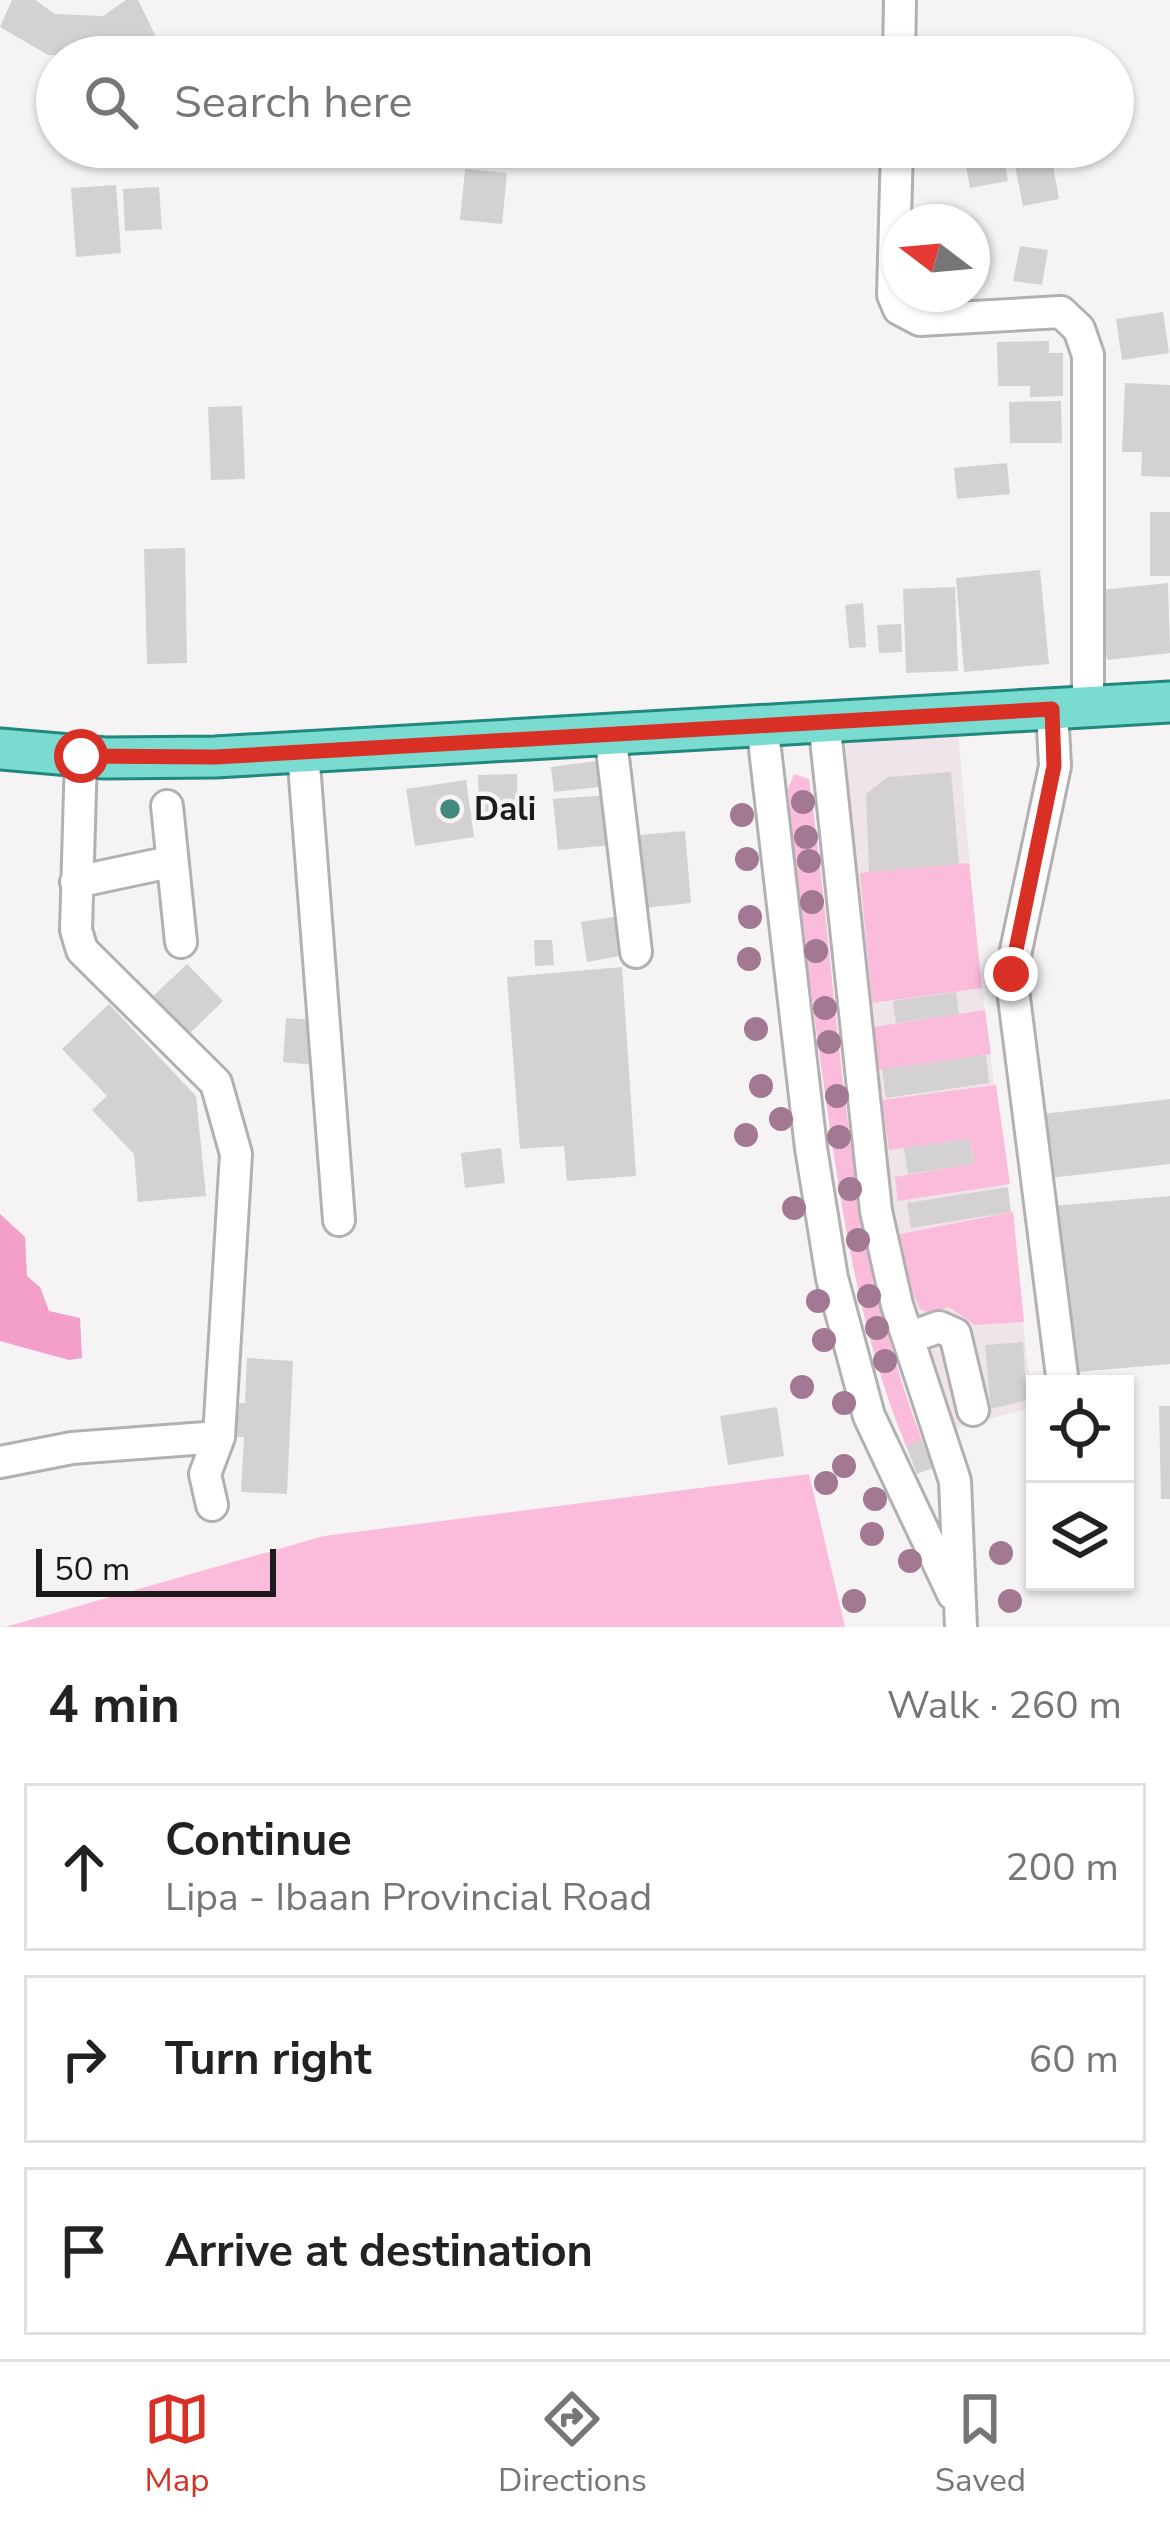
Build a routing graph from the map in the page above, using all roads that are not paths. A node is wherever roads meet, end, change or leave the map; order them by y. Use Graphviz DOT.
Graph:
graph roads {
  1 [pos="900,0"];
  2 [pos="899,36"];
  3 [pos="896,168"];
  4 [pos="1170,702"];
  5 [pos="1070,708"];
  6 [pos="824,720"];
  7 [pos="762,723"];
  8 [pos="610,732"];
  9 [pos="0,749"];
  10 [pos="304,751"];
  11 [pos="81,756"];
  12 [pos="167,806"];
  13 [pos="170,862"];
  14 [pos="76,882"];
  15 [pos="181,942"];
  16 [pos="636,952"];
  17 [pos="339,1220"];
  18 [pos="908,1338"];
  19 [pos="1063,1375"];
  20 [pos="974,1410"];
  21 [pos="219,1437"];
  22 [pos="0,1462"];
  23 [pos="212,1505"];
  24 [pos="960,1617"];
  1 -- 2 [label="street"];
  3 -- 5 [label="street"];
  4 -- 5 [label="main road"];
  5 -- 6 [label="main road"];
  5 -- 19 [label="street"];
  6 -- 7 [label="main road"];
  6 -- 18 [label="street"];
  7 -- 8 [label="main road"];
  7 -- 24 [label="street"];
  8 -- 10 [label="main road"];
  8 -- 16 [label="street"];
  9 -- 11 [label="main road"];
  10 -- 11 [label="main road"];
  10 -- 17 [label="street"];
  11 -- 14 [label="street"];
  12 -- 13 [label="street"];
  13 -- 14 [label="street"];
  13 -- 15 [label="street"];
  14 -- 21 [label="street"];
  18 -- 20 [label="street"];
  18 -- 24 [label="street"];
  21 -- 22 [label="street"];
  21 -- 23 [label="street"];
}
